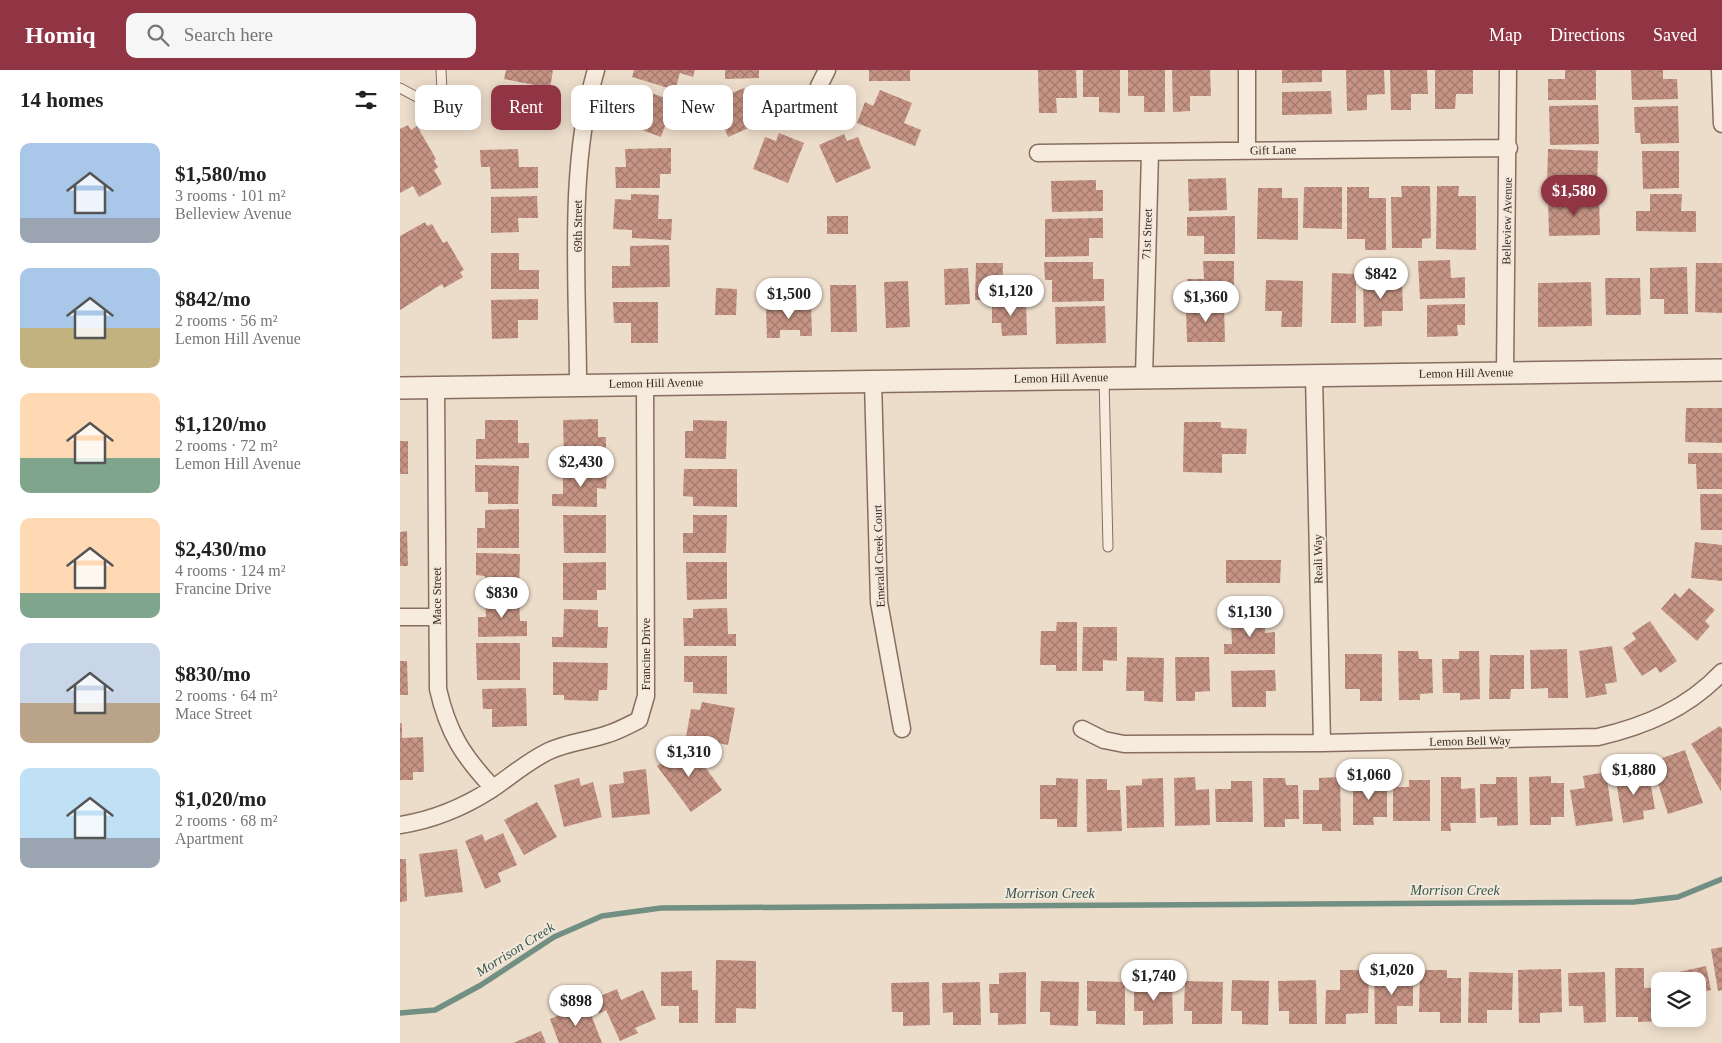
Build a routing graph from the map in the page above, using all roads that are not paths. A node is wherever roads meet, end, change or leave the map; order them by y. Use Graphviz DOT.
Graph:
graph roads {
  1 [pos="442,70"];
  2 [pos="596,70"];
  3 [pos="827,70"];
  4 [pos="1248,70"];
  5 [pos="1508,70"];
  6 [pos="1720,70"];
  7 [pos="820,85"];
  8 [pos="400,88"];
  9 [pos="1722,124"];
  10 [pos="1509,148"];
  11 [pos="1248,150"];
  12 [pos="1150,152"];
  13 [pos="1038,153"];
  14 [pos="1722,370"];
  15 [pos="1505,372"];
  16 [pos="1314,375"];
  17 [pos="1144,377"];
  18 [pos="1104,378"];
  19 [pos="873,381"];
  20 [pos="645,383"];
  21 [pos="578,385"];
  22 [pos="436,387"];
  23 [pos="400,388"];
  24 [pos="1108,547"];
  25 [pos="400,616"];
  26 [pos="437,617"];
  27 [pos="1722,672"];
  28 [pos="902,729"];
  29 [pos="1082,729"];
  30 [pos="1322,743"];
  31 [pos="493,788"];
  32 [pos="400,825"];
  1 -- 8 [label="lane"];
  2 -- 21 [label="street, 69th Street"];
  3 -- 7 [label="street"];
  4 -- 11 [label="street"];
  5 -- 10 [label="street, Belleview Avenue"];
  6 -- 9 [label="street"];
  10 -- 11 [label="street, Gift Lane"];
  10 -- 15 [label="street, Belleview Avenue"];
  11 -- 12 [label="street, Gift Lane"];
  12 -- 13 [label="street, Gift Lane"];
  12 -- 17 [label="street, 71st Street"];
  14 -- 15 [label="street, Lemon Hill Avenue"];
  15 -- 16 [label="street, Lemon Hill Avenue"];
  16 -- 17 [label="street, Lemon Hill Avenue"];
  16 -- 30 [label="street, Reali Way"];
  17 -- 18 [label="street, Lemon Hill Avenue"];
  18 -- 19 [label="street, Lemon Hill Avenue"];
  18 -- 24 [label="lane"];
  19 -- 20 [label="street, Lemon Hill Avenue"];
  19 -- 28 [label="street, Emerald Creek Court"];
  20 -- 21 [label="street, Lemon Hill Avenue"];
  20 -- 31 [label="street, Francine Drive"];
  21 -- 22 [label="street, Lemon Hill Avenue"];
  22 -- 23 [label="street, Lemon Hill Avenue"];
  22 -- 26 [label="street, Mace Street"];
  25 -- 26 [label="street"];
  26 -- 31 [label="street, Mace Street"];
  27 -- 30 [label="street, Lemon Bell Way"];
  29 -- 30 [label="street, Lemon Bell Way"];
  31 -- 32 [label="street, Francine Drive"];
}
